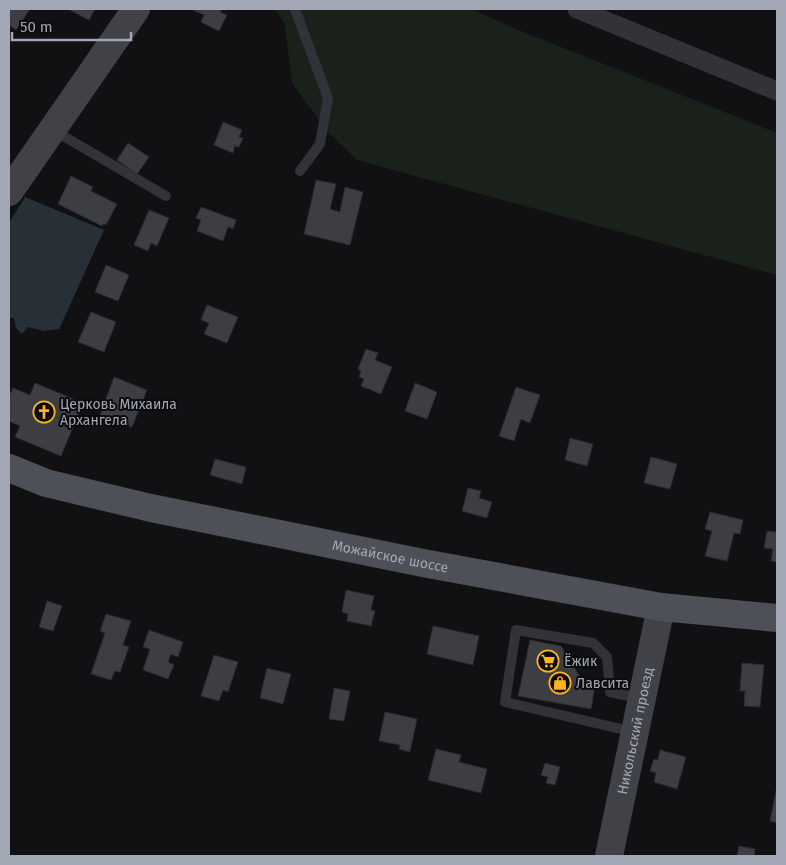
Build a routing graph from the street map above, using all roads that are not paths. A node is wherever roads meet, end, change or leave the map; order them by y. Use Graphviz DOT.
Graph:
graph roads {
  1 [pos="136,9"];
  2 [pos="295,9"];
  3 [pos="577,9"];
  4 [pos="777,91"];
  5 [pos="52,130"];
  6 [pos="300,171"];
  7 [pos="9,192"];
  8 [pos="166,196"];
  9 [pos="9,468"];
  10 [pos="660,607"];
  11 [pos="777,618"];
  12 [pos="642,699"];
  13 [pos="635,732"];
  14 [pos="609,856"];
  1 -- 5 [label="main road"];
  2 -- 6 [label="lane"];
  3 -- 4 [label="street"];
  5 -- 7 [label="main road"];
  5 -- 8 [label="lane"];
  9 -- 10 [label="main road, Можайское шоссе"];
  10 -- 11 [label="main road, Можайское шоссе"];
  10 -- 12 [label="main road, Никольский проезд"];
  12 -- 13 [label="main road, Никольский проезд"];
  12 -- 13 [label="lane"];
  13 -- 14 [label="main road, Никольский проезд"];
}
